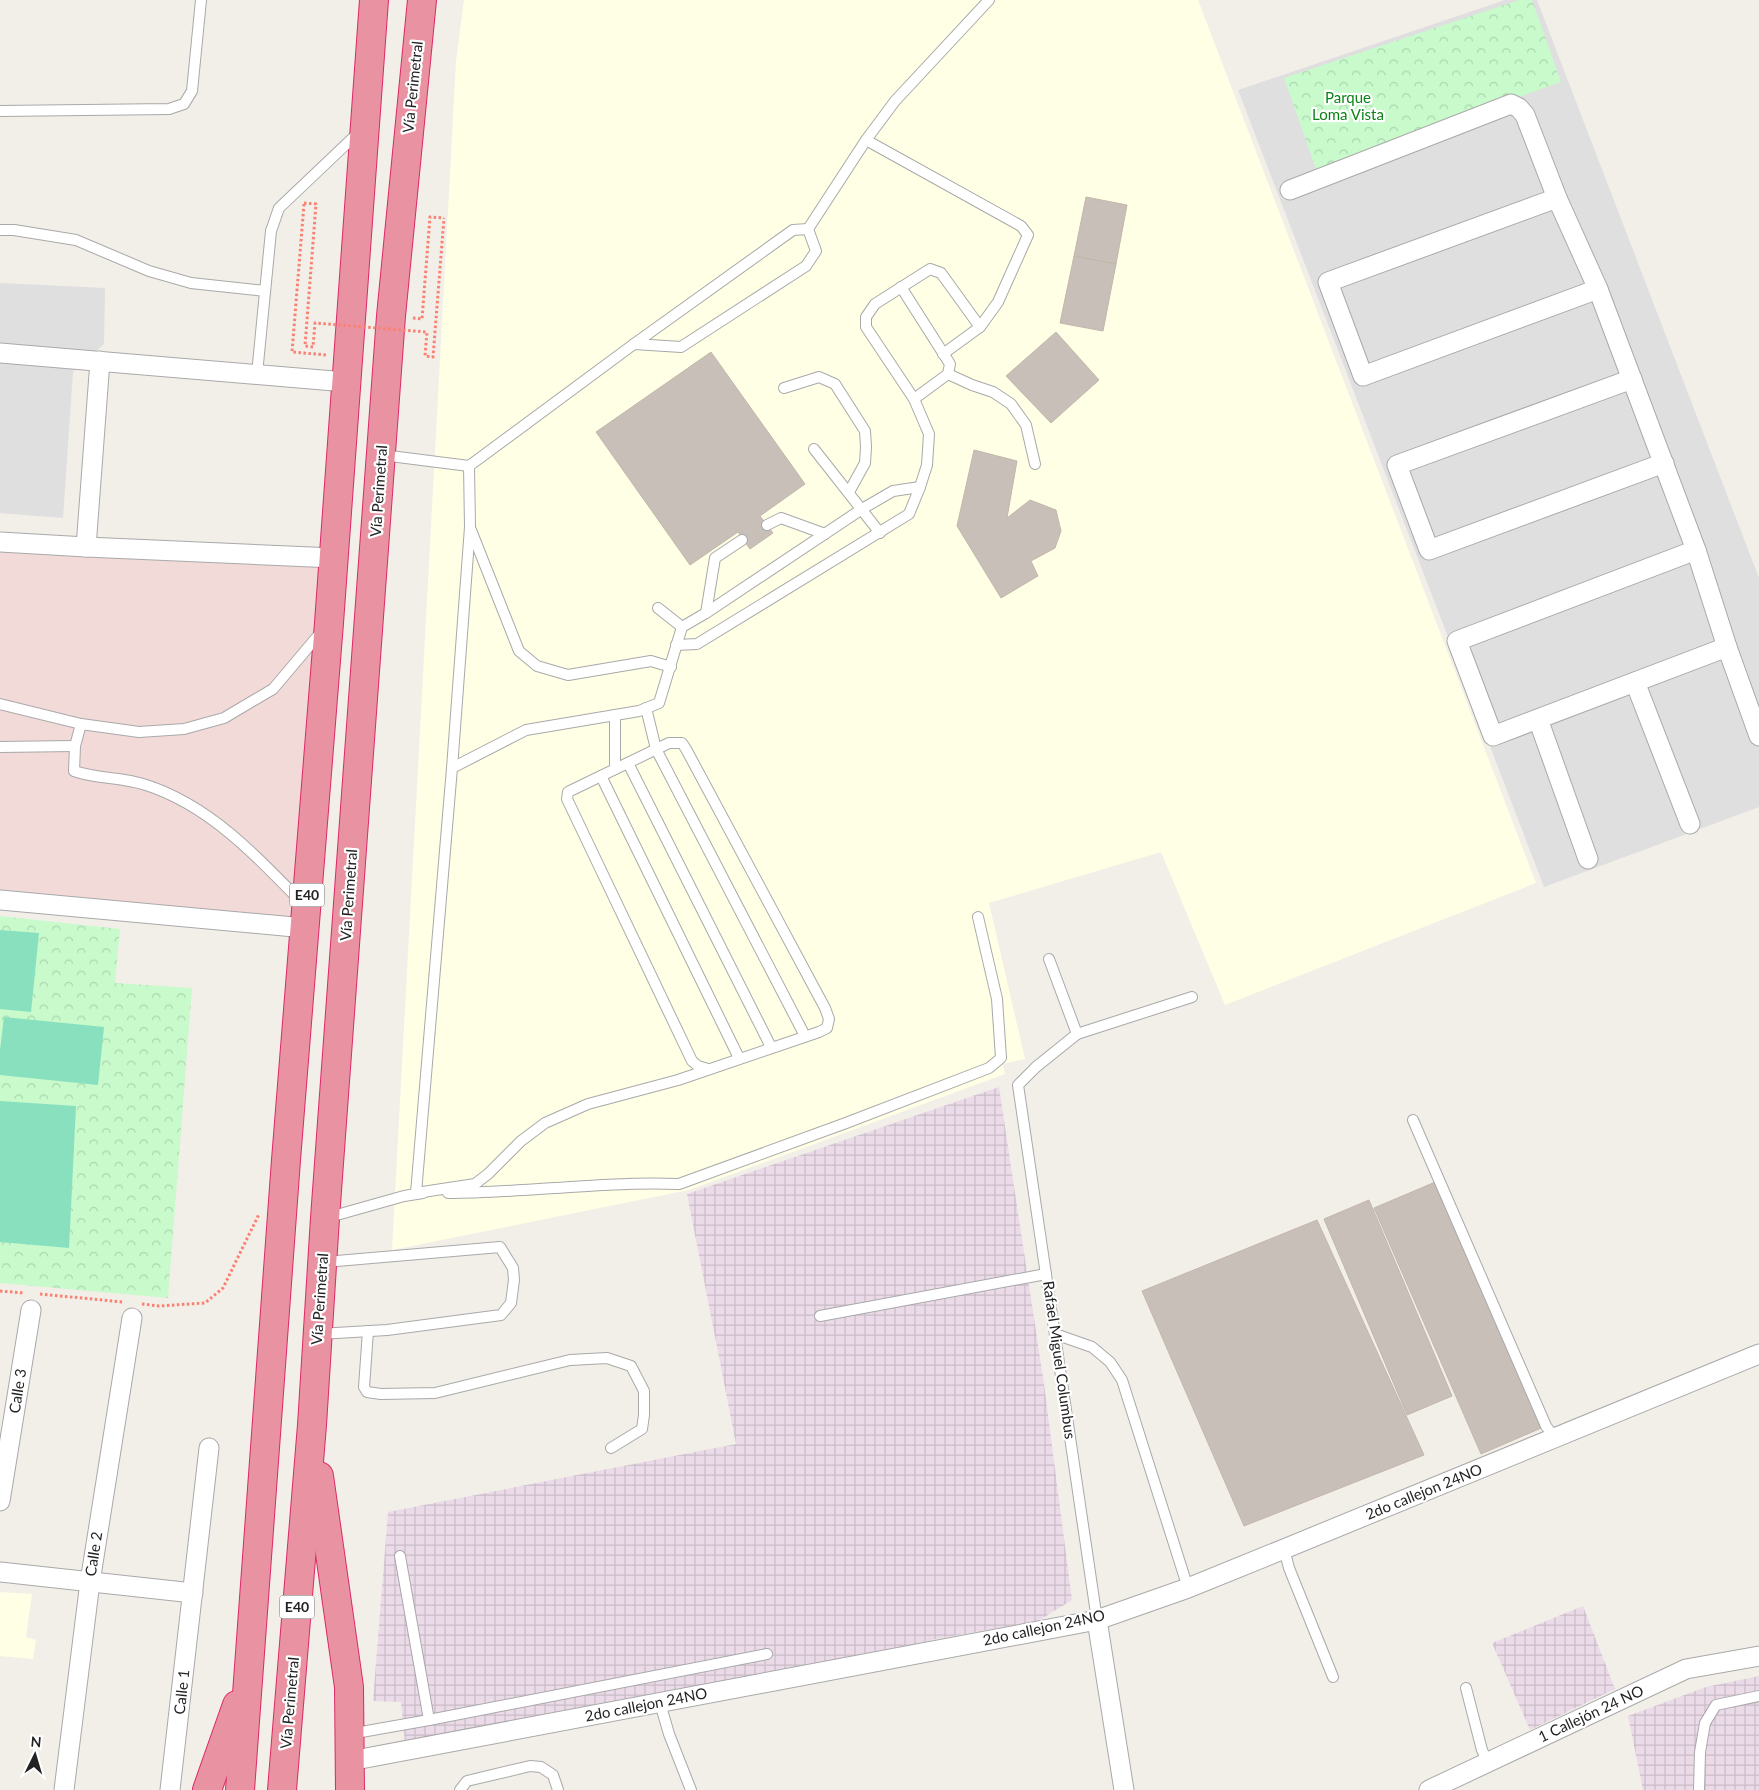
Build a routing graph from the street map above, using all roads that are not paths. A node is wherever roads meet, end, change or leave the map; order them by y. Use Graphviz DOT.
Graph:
graph roads {
  1 [pos="201,0"];
  2 [pos="374,0"];
  3 [pos="422,0"];
  4 [pos="990,0"];
  5 [pos="0,111"];
  6 [pos="365,126"];
  7 [pos="866,140"];
  8 [pos="1290,190"];
  9 [pos="1557,198"];
  10 [pos="808,229"];
  11 [pos="0,230"];
  12 [pos="901,287"];
  13 [pos="1598,289"];
  14 [pos="265,291"];
  15 [pos="980,327"];
  16 [pos="634,344"];
  17 [pos="0,353"];
  18 [pos="943,354"];
  19 [pos="100,361"];
  20 [pos="347,369"];
  21 [pos="257,374"];
  22 [pos="948,374"];
  23 [pos="1632,378"];
  24 [pos="784,388"];
  25 [pos="914,399"];
  26 [pos="814,449"];
  27 [pos="381,454"];
  28 [pos="1664,463"];
  29 [pos="1035,464"];
  30 [pos="469,466"];
  31 [pos="920,487"];
  32 [pos="849,492"];
  33 [pos="862,509"];
  34 [pos="767,525"];
  35 [pos="470,527"];
  36 [pos="880,533"];
  37 [pos="825,534"];
  38 [pos="742,540"];
  39 [pos="0,542"];
  40 [pos="86,548"];
  41 [pos="1696,550"];
  42 [pos="334,558"];
  43 [pos="658,608"];
  44 [pos="706,613"];
  45 [pos="329,623"];
  46 [pos="682,627"];
  47 [pos="676,645"];
  48 [pos="1727,647"];
  49 [pos="671,667"];
  50 [pos="1635,682"];
  51 [pos="0,704"];
  52 [pos="646,708"];
  53 [pos="615,715"];
  54 [pos="1538,719"];
  55 [pos="81,724"];
  56 [pos="1759,736"];
  57 [pos="75,746"];
  58 [pos="0,747"];
  59 [pos="656,749"];
  60 [pos="628,763"];
  61 [pos="452,768"];
  62 [pos="615,769"];
  63 [pos="601,776"];
  64 [pos="1690,824"];
  65 [pos="1588,859"];
  66 [pos="0,900"];
  67 [pos="978,917"];
  68 [pos="306,918"];
  69 [pos="1049,959"];
  70 [pos="1192,997"];
  71 [pos="1077,1034"];
  72 [pos="805,1036"];
  73 [pos="771,1047"];
  74 [pos="739,1058"];
  75 [pos="708,1069"];
  76 [pos="1412,1120"];
  77 [pos="416,1193"];
  78 [pos="325,1218"];
  79 [pos="322,1262"];
  80 [pos="1046,1274"];
  81 [pos="34,1299"];
  82 [pos="134,1308"];
  83 [pos="820,1316"];
  84 [pos="368,1331"];
  85 [pos="318,1334"];
  86 [pos="1055,1334"];
  87 [pos="1759,1354"];
  88 [pos="312,1425"];
  89 [pos="1555,1438"];
  90 [pos="209,1448"];
  91 [pos="611,1448"];
  92 [pos="0,1501"];
  93 [pos="1284,1549"];
  94 [pos="400,1556"];
  95 [pos="0,1572"];
  96 [pos="90,1582"];
  97 [pos="1188,1588"];
  98 [pos="193,1593"];
  99 [pos="1096,1620"];
  100 [pos="767,1654"];
  101 [pos="1759,1656"];
  102 [pos="249,1670"];
  103 [pos="1333,1677"];
  104 [pos="1466,1688"];
  105 [pos="1759,1696"];
  106 [pos="660,1703"];
  107 [pos="429,1720"];
  108 [pos="349,1734"];
  109 [pos="350,1761"];
  110 [pos="1488,1763"];
  111 [pos="64,1790"];
  112 [pos="170,1790"];
  113 [pos="207,1790"];
  114 [pos="240,1790"];
  115 [pos="282,1790"];
  116 [pos="350,1790"];
  117 [pos="460,1790"];
  118 [pos="558,1790"];
  119 [pos="692,1790"];
  120 [pos="1124,1790"];
  121 [pos="1429,1790"];
  122 [pos="1700,1790"];
  1 -- 5 [label="lane"];
  2 -- 6 [label="highway, E40"];
  3 -- 27 [label="highway, Vía Perimetral / E40"];
  4 -- 7 [label="lane"];
  6 -- 14 [label="lane"];
  6 -- 20 [label="highway, E40"];
  7 -- 10 [label="lane"];
  7 -- 15 [label="lane"];
  8 -- 9 [label="street"];
  9 -- 13 [label="street"];
  9 -- 13 [label="street"];
  10 -- 16 [label="lane"];
  10 -- 16 [label="lane"];
  11 -- 14 [label="lane"];
  12 -- 15 [label="lane"];
  12 -- 18 [label="lane"];
  12 -- 25 [label="lane"];
  13 -- 23 [label="street"];
  14 -- 21 [label="lane"];
  15 -- 18 [label="lane"];
  16 -- 30 [label="lane"];
  17 -- 19 [label="street"];
  18 -- 22 [label="lane"];
  19 -- 21 [label="street"];
  19 -- 40 [label="street"];
  20 -- 21 [label="street"];
  20 -- 42 [label="highway, E40"];
  22 -- 25 [label="lane"];
  22 -- 29 [label="lane"];
  23 -- 28 [label="street"];
  23 -- 28 [label="street"];
  24 -- 32 [label="lane"];
  25 -- 31 [label="lane"];
  26 -- 32 [label="lane"];
  27 -- 30 [label="lane"];
  27 -- 78 [label="highway, Vía Perimetral / E40"];
  28 -- 41 [label="street"];
  30 -- 35 [label="lane"];
  31 -- 33 [label="lane"];
  31 -- 36 [label="lane"];
  32 -- 33 [label="lane"];
  33 -- 36 [label="lane"];
  33 -- 37 [label="lane"];
  34 -- 37 [label="lane"];
  35 -- 49 [label="lane"];
  35 -- 61 [label="lane"];
  36 -- 47 [label="lane"];
  37 -- 44 [label="lane"];
  38 -- 44 [label="lane"];
  39 -- 40 [label="street"];
  40 -- 42 [label="street"];
  41 -- 48 [label="street"];
  41 -- 54 [label="street"];
  42 -- 45 [label="highway, E40"];
  43 -- 46 [label="lane"];
  44 -- 46 [label="lane"];
  45 -- 55 [label="lane"];
  45 -- 68 [label="highway, E40"];
  46 -- 47 [label="lane"];
  47 -- 49 [label="lane"];
  48 -- 50 [label="street"];
  48 -- 56 [label="street"];
  49 -- 52 [label="lane"];
  50 -- 54 [label="street"];
  50 -- 64 [label="street"];
  51 -- 55 [label="lane"];
  52 -- 53 [label="lane"];
  52 -- 59 [label="lane"];
  53 -- 61 [label="lane"];
  53 -- 62 [label="lane"];
  54 -- 65 [label="street"];
  55 -- 57 [label="lane"];
  57 -- 58 [label="lane"];
  57 -- 68 [label="lane"];
  59 -- 60 [label="lane"];
  59 -- 72 [label="lane"];
  59 -- 72 [label="lane"];
  60 -- 62 [label="lane"];
  60 -- 73 [label="lane"];
  61 -- 77 [label="lane"];
  62 -- 63 [label="lane"];
  63 -- 74 [label="lane"];
  63 -- 75 [label="lane"];
  66 -- 68 [label="street"];
  67 -- 77 [label="lane"];
  68 -- 102 [label="highway, E40"];
  69 -- 71 [label="lane"];
  70 -- 71 [label="lane"];
  71 -- 80 [label="lane, Rafael Miguel Columbus"];
  72 -- 73 [label="lane"];
  73 -- 74 [label="lane"];
  74 -- 75 [label="lane"];
  75 -- 77 [label="lane"];
  76 -- 89 [label="lane"];
  77 -- 78 [label="lane"];
  78 -- 79 [label="highway, Vía Perimetral / E40"];
  79 -- 84 [label="lane"];
  79 -- 85 [label="highway, Vía Perimetral / E40"];
  80 -- 83 [label="lane"];
  80 -- 86 [label="lane, Rafael Miguel Columbus"];
  81 -- 92 [label="street, Calle 3"];
  82 -- 96 [label="street, Calle 2"];
  84 -- 85 [label="lane"];
  84 -- 91 [label="lane"];
  85 -- 88 [label="highway, Vía Perimetral / E40"];
  86 -- 97 [label="lane"];
  86 -- 99 [label="lane, Rafael Miguel Columbus"];
  87 -- 89 [label="street, 2do callejon 24NO"];
  88 -- 108 [label="highway"];
  88 -- 115 [label="highway, Vía Perimetral / E40"];
  89 -- 93 [label="street, 2do callejon 24NO"];
  90 -- 98 [label="street, Calle 1"];
  93 -- 97 [label="street, 2do callejon 24NO"];
  93 -- 103 [label="lane"];
  94 -- 107 [label="lane"];
  95 -- 96 [label="street"];
  96 -- 98 [label="street"];
  96 -- 111 [label="street, Calle 2"];
  97 -- 99 [label="street, 2do callejon 24NO"];
  98 -- 112 [label="street, Calle 1"];
  99 -- 106 [label="street, 2do callejon 24NO"];
  99 -- 120 [label="street, Rafael Miguel Columbus"];
  100 -- 107 [label="lane"];
  101 -- 110 [label="street, 1 Callejón 24 NO"];
  102 -- 113 [label="highway"];
  102 -- 114 [label="highway, E40"];
  104 -- 110 [label="lane"];
  105 -- 122 [label="lane"];
  106 -- 109 [label="street, 2do callejon 24NO"];
  106 -- 119 [label="lane"];
  107 -- 108 [label="lane"];
  108 -- 109 [label="highway"];
  109 -- 116 [label="highway"];
  110 -- 121 [label="street, 1 Callejón 24 NO"];
  117 -- 118 [label="lane"];
}
